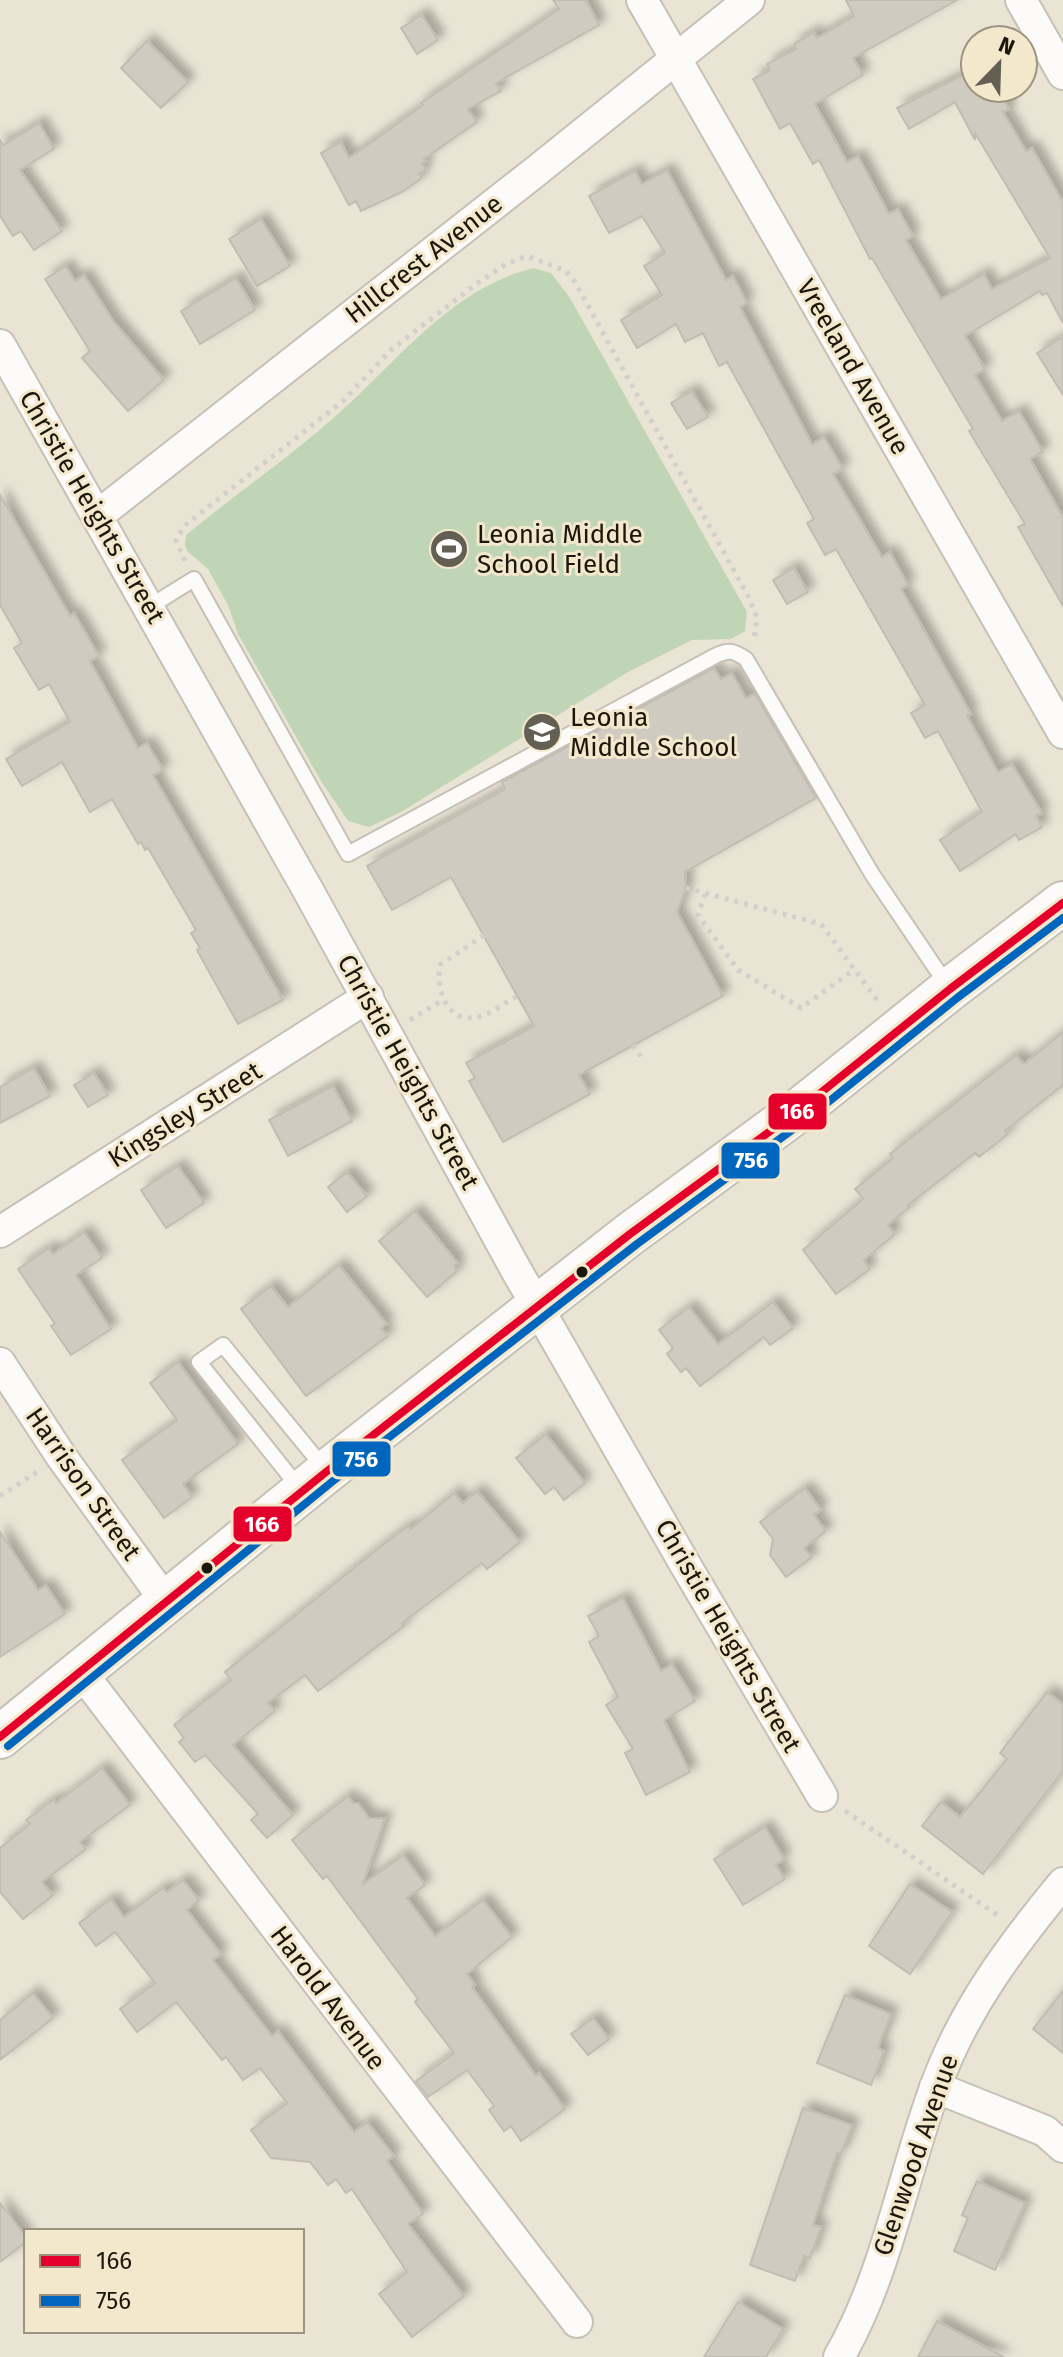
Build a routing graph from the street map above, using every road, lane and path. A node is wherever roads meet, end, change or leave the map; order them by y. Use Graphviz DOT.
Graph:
graph roads {
  1 [pos="642,0"];
  2 [pos="749,0"];
  3 [pos="1021,0"];
  4 [pos="676,58"];
  5 [pos="1063,74"];
  6 [pos="0,345"];
  7 [pos="97,516"];
  8 [pos="194,579"];
  9 [pos="149,607"];
  10 [pos="746,659"];
  11 [pos="1063,733"];
  12 [pos="686,888"];
  13 [pos="705,894"];
  14 [pos="1063,903"];
  15 [pos="484,935"];
  16 [pos="855,969"];
  17 [pos="950,989"];
  18 [pos="517,996"];
  19 [pos="368,997"];
  20 [pos="443,1000"];
  21 [pos="899,1031"];
  22 [pos="389,1035"];
  23 [pos="633,1045"];
  24 [pos="642,1058"];
  25 [pos="0,1232"];
  26 [pos="538,1307"];
  27 [pos="0,1363"];
  28 [pos="61,1456"];
  29 [pos="314,1482"];
  30 [pos="0,1496"];
  31 [pos="167,1603"];
  32 [pos="81,1672"];
  33 [pos="0,1737"];
  34 [pos="822,1796"];
  35 [pos="1063,1883"];
  36 [pos="1023,1932"];
  37 [pos="935,2087"];
  38 [pos="1063,2147"];
  39 [pos="577,2322"];
  40 [pos="839,2357"];
  1 -- 4 [label="street, Vreeland Avenue"];
  2 -- 4 [label="street, Hillcrest Avenue"];
  3 -- 5 [label="street"];
  4 -- 7 [label="street, Hillcrest Avenue"];
  4 -- 11 [label="street, Vreeland Avenue"];
  6 -- 7 [label="street, Christie Heights Street"];
  7 -- 9 [label="street, Christie Heights Street"];
  8 -- 9 [label="lane"];
  8 -- 10 [label="lane"];
  8 -- 10 [label="path"];
  9 -- 19 [label="street, Christie Heights Street"];
  10 -- 17 [label="lane"];
  12 -- 13 [label="path"];
  13 -- 16 [label="path"];
  13 -- 16 [label="path"];
  14 -- 17 [label="street"];
  15 -- 20 [label="path"];
  16 -- 21 [label="path"];
  17 -- 21 [label="street"];
  18 -- 20 [label="path"];
  19 -- 22 [label="street, Christie Heights Street"];
  19 -- 25 [label="street, Kingsley Street"];
  20 -- 22 [label="path"];
  21 -- 26 [label="street"];
  22 -- 26 [label="street, Christie Heights Street"];
  23 -- 24 [label="path"];
  26 -- 29 [label="street"];
  26 -- 34 [label="street, Christie Heights Street"];
  27 -- 28 [label="street, Harrison Street"];
  28 -- 30 [label="path"];
  28 -- 31 [label="street, Harrison Street"];
  29 -- 29 [label="lane"];
  29 -- 31 [label="street"];
  31 -- 32 [label="street"];
  32 -- 33 [label="street"];
  32 -- 39 [label="street, Harold Avenue"];
  34 -- 36 [label="path"];
  35 -- 36 [label="street, Glenwood Avenue"];
  36 -- 37 [label="street, Glenwood Avenue"];
  37 -- 38 [label="street"];
  37 -- 40 [label="street, Glenwood Avenue"];
}
